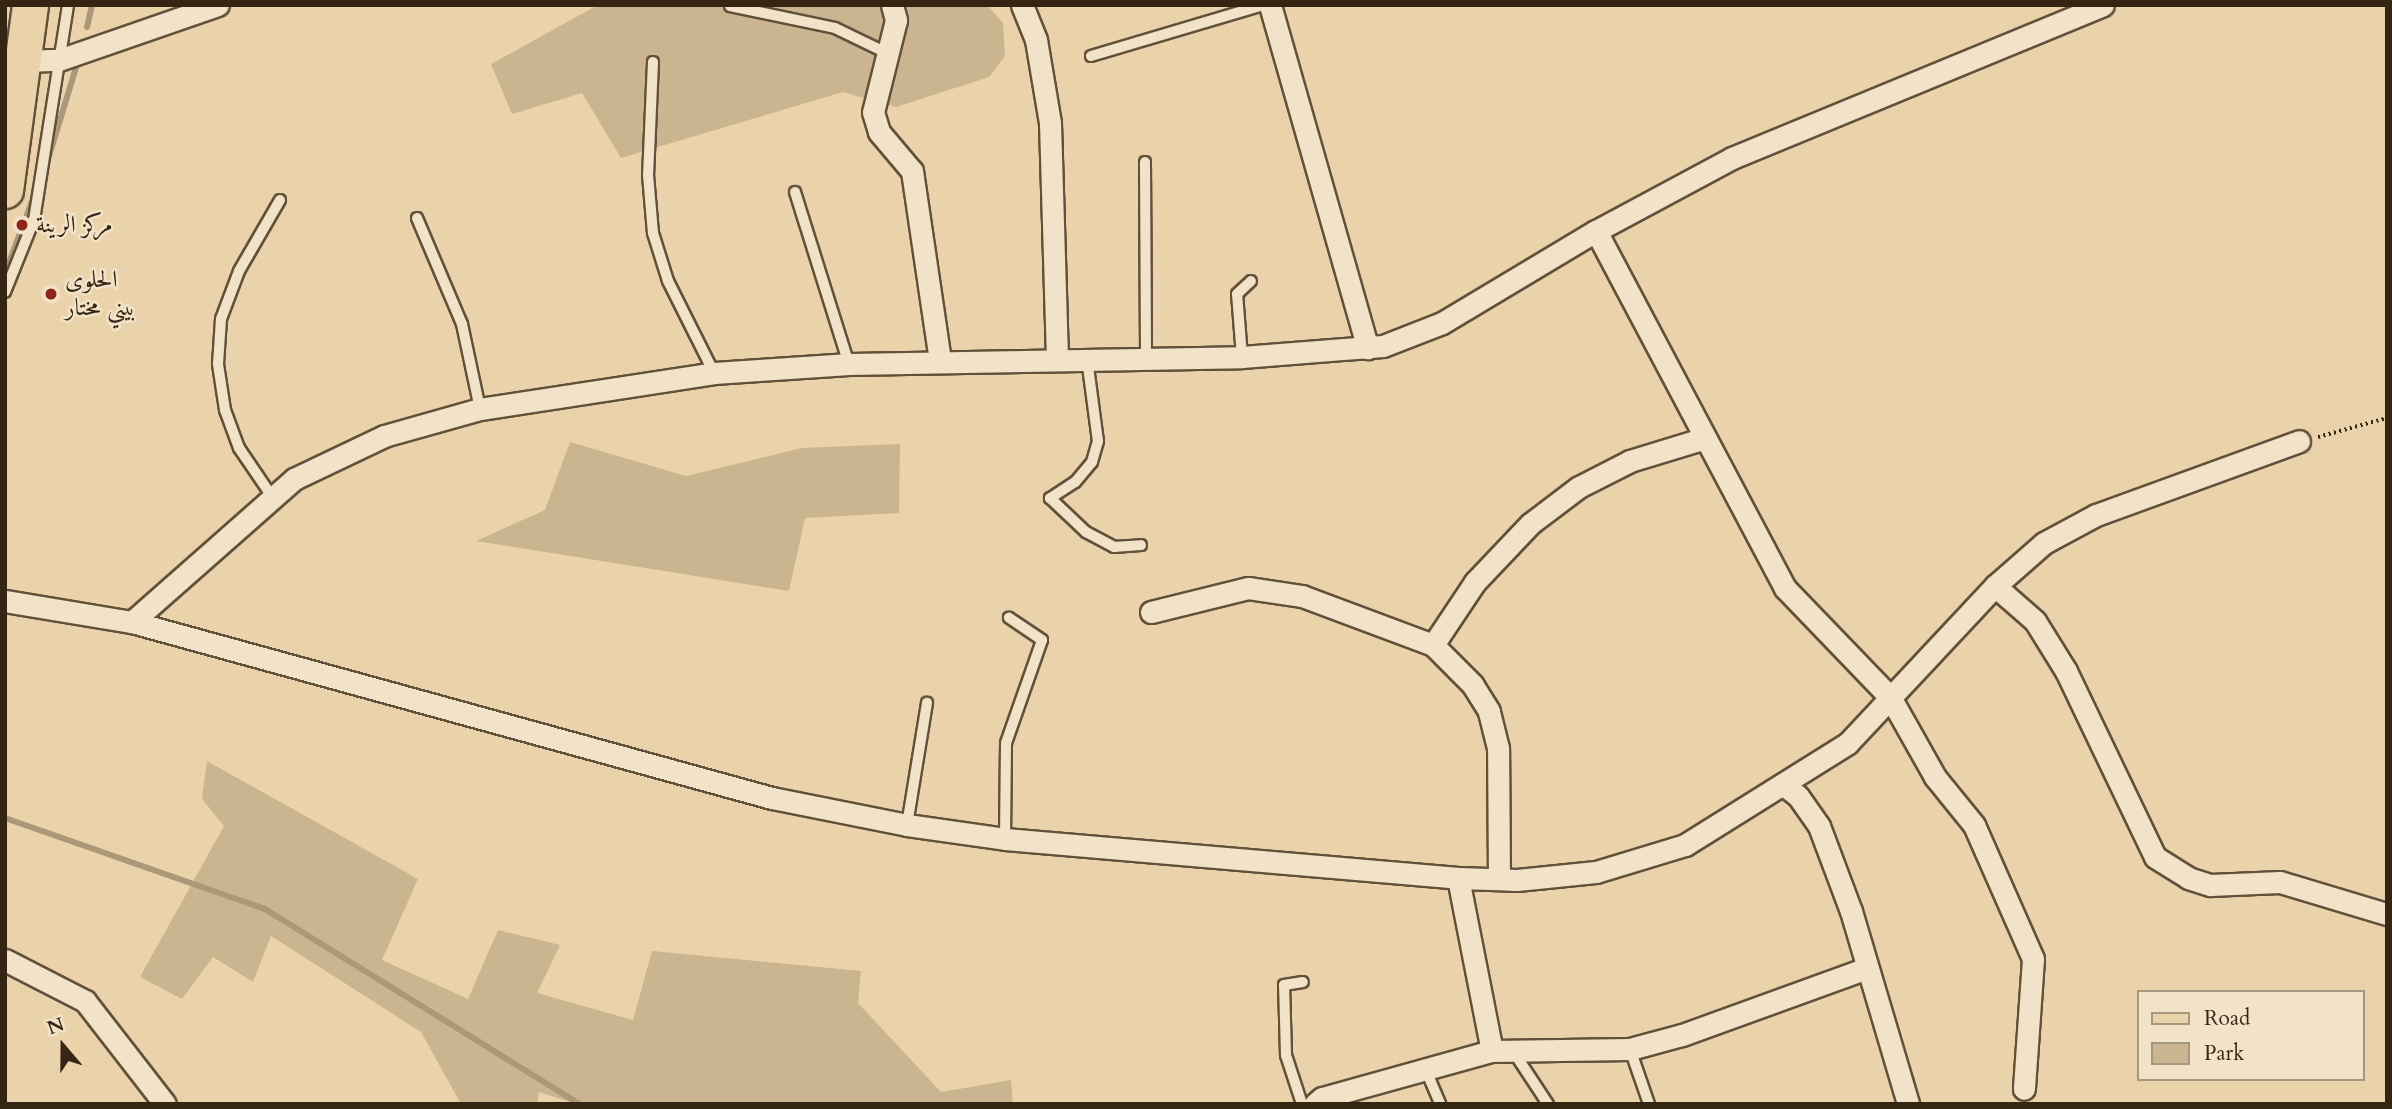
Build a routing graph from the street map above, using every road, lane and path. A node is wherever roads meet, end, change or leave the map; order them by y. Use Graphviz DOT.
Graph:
graph roads {
  1 [pos="30,5"];
  2 [pos="68,5"];
  3 [pos="218,5"];
  4 [pos="892,5"];
  5 [pos="1022,5"];
  6 [pos="1263,5"];
  7 [pos="1270,5"];
  8 [pos="2103,5"];
  9 [pos="730,6"];
  10 [pos="187,11"];
  11 [pos="887,53"];
  12 [pos="1091,57"];
  13 [pos="59,60"];
  14 [pos="23,61"];
  15 [pos="653,62"];
  16 [pos="1145,162"];
  17 [pos="5,190"];
  18 [pos="795,192"];
  19 [pos="281,200"];
  20 [pos="417,218"];
  21 [pos="1596,231"];
  22 [pos="1251,281"];
  23 [pos="5,292"];
  24 [pos="1368,348"];
  25 [pos="1146,356"];
  26 [pos="1056,357"];
  27 [pos="1087,357"];
  28 [pos="1242,357"];
  29 [pos="940,360"];
  30 [pos="849,363"];
  31 [pos="713,373"];
  32 [pos="480,409"];
  33 [pos="2387,418"];
  34 [pos="1705,438"];
  35 [pos="2298,441"];
  36 [pos="271,495"];
  37 [pos="1142,545"];
  38 [pos="1995,586"];
  39 [pos="5,601"];
  40 [pos="1151,611"];
  41 [pos="1009,618"];
  42 [pos="132,622"];
  43 [pos="1433,645"];
  44 [pos="1890,697"];
  45 [pos="927,703"];
  46 [pos="1785,786"];
  47 [pos="907,825"];
  48 [pos="1005,839"];
  49 [pos="1458,878"];
  50 [pos="1499,879"];
  51 [pos="2387,914"];
  52 [pos="5,960"];
  53 [pos="1864,968"];
  54 [pos="1303,982"];
  55 [pos="1630,1049"];
  56 [pos="1502,1051"];
  57 [pos="1425,1068"];
  58 [pos="2024,1089"];
  59 [pos="165,1104"];
  60 [pos="1303,1104"];
  61 [pos="1315,1104"];
  62 [pos="1440,1104"];
  63 [pos="1548,1104"];
  64 [pos="1649,1104"];
  65 [pos="1908,1104"];
  1 -- 14 [label="main road"];
  2 -- 13 [label="lane"];
  3 -- 10 [label="street"];
  4 -- 11 [label="street"];
  5 -- 26 [label="street"];
  6 -- 12 [label="lane"];
  7 -- 24 [label="street"];
  8 -- 21 [label="street"];
  9 -- 11 [label="lane"];
  10 -- 13 [label="street"];
  11 -- 29 [label="street"];
  13 -- 14 [label="street"];
  13 -- 23 [label="lane"];
  14 -- 17 [label="main road"];
  15 -- 31 [label="lane"];
  16 -- 25 [label="lane"];
  18 -- 30 [label="lane"];
  19 -- 36 [label="lane"];
  20 -- 32 [label="lane"];
  21 -- 24 [label="street"];
  21 -- 34 [label="street"];
  22 -- 28 [label="lane"];
  24 -- 28 [label="street"];
  25 -- 27 [label="street"];
  25 -- 28 [label="street"];
  26 -- 27 [label="street"];
  26 -- 29 [label="street"];
  27 -- 37 [label="lane"];
  29 -- 30 [label="street"];
  30 -- 31 [label="street"];
  31 -- 32 [label="street"];
  32 -- 36 [label="street"];
  33 -- 35 [label="path"];
  34 -- 43 [label="street"];
  34 -- 44 [label="street"];
  35 -- 38 [label="street"];
  36 -- 42 [label="street"];
  38 -- 44 [label="street"];
  38 -- 51 [label="street"];
  39 -- 42 [label="street"];
  40 -- 43 [label="street"];
  41 -- 48 [label="lane"];
  42 -- 47 [label="street"];
  43 -- 50 [label="street"];
  44 -- 46 [label="street"];
  44 -- 58 [label="street"];
  45 -- 47 [label="lane"];
  46 -- 50 [label="street"];
  46 -- 53 [label="street"];
  47 -- 48 [label="street"];
  48 -- 49 [label="street"];
  49 -- 50 [label="street"];
  49 -- 56 [label="street"];
  52 -- 59 [label="street"];
  53 -- 55 [label="street"];
  53 -- 65 [label="street"];
  54 -- 60 [label="lane"];
  55 -- 56 [label="street"];
  55 -- 64 [label="lane"];
  56 -- 57 [label="street"];
  56 -- 63 [label="lane"];
  57 -- 61 [label="street"];
  57 -- 62 [label="lane"];
}
